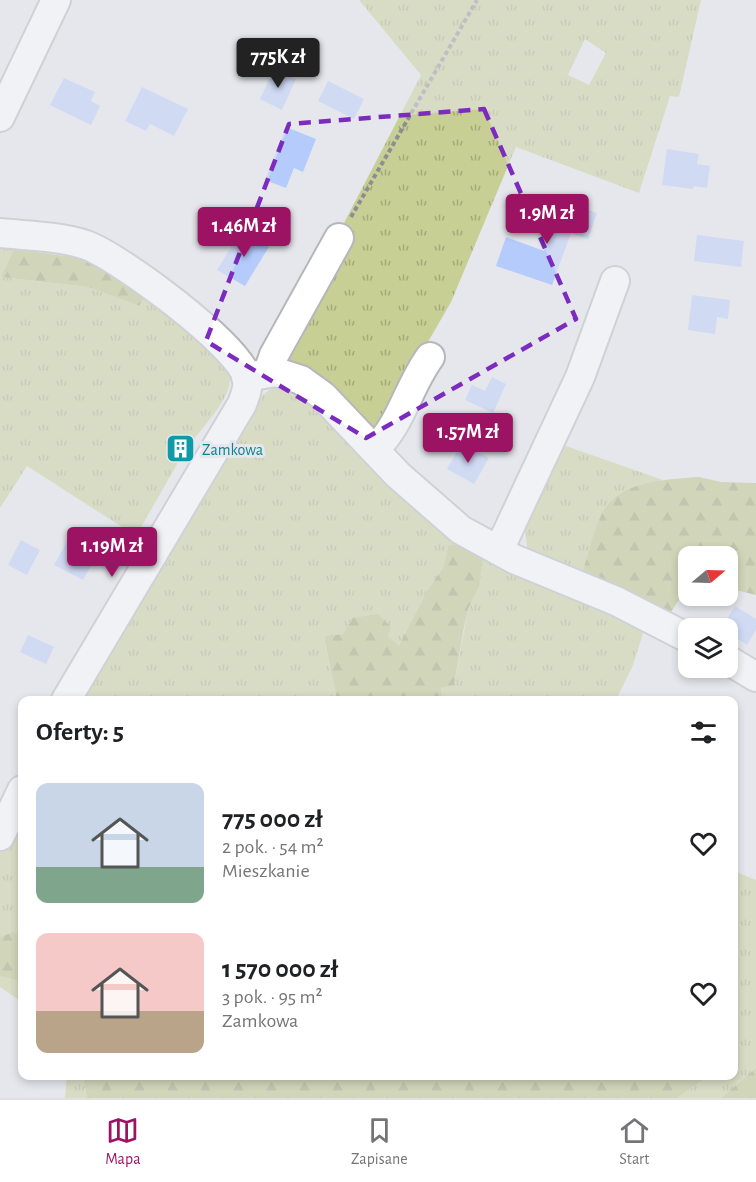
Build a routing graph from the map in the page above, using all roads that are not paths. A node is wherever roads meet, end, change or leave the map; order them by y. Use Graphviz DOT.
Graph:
graph roads {
  1 [pos="56,0"];
  2 [pos="0,117"];
  3 [pos="0,233"];
  4 [pos="339,238"];
  5 [pos="615,281"];
  6 [pos="430,357"];
  7 [pos="257,374"];
  8 [pos="375,449"];
  9 [pos="499,550"];
  10 [pos="678,633"];
  11 [pos="738,666"];
  12 [pos="756,677"];
  13 [pos="68,696"];
  14 [pos="18,798"];
  15 [pos="0,836"];
  1 -- 2 [label="street"];
  3 -- 7 [label="street"];
  4 -- 7 [label="street"];
  5 -- 9 [label="street"];
  6 -- 8 [label="street"];
  7 -- 8 [label="street"];
  7 -- 13 [label="street"];
  8 -- 9 [label="street"];
  9 -- 10 [label="street"];
  11 -- 12 [label="street"];
  14 -- 15 [label="street"];
}
